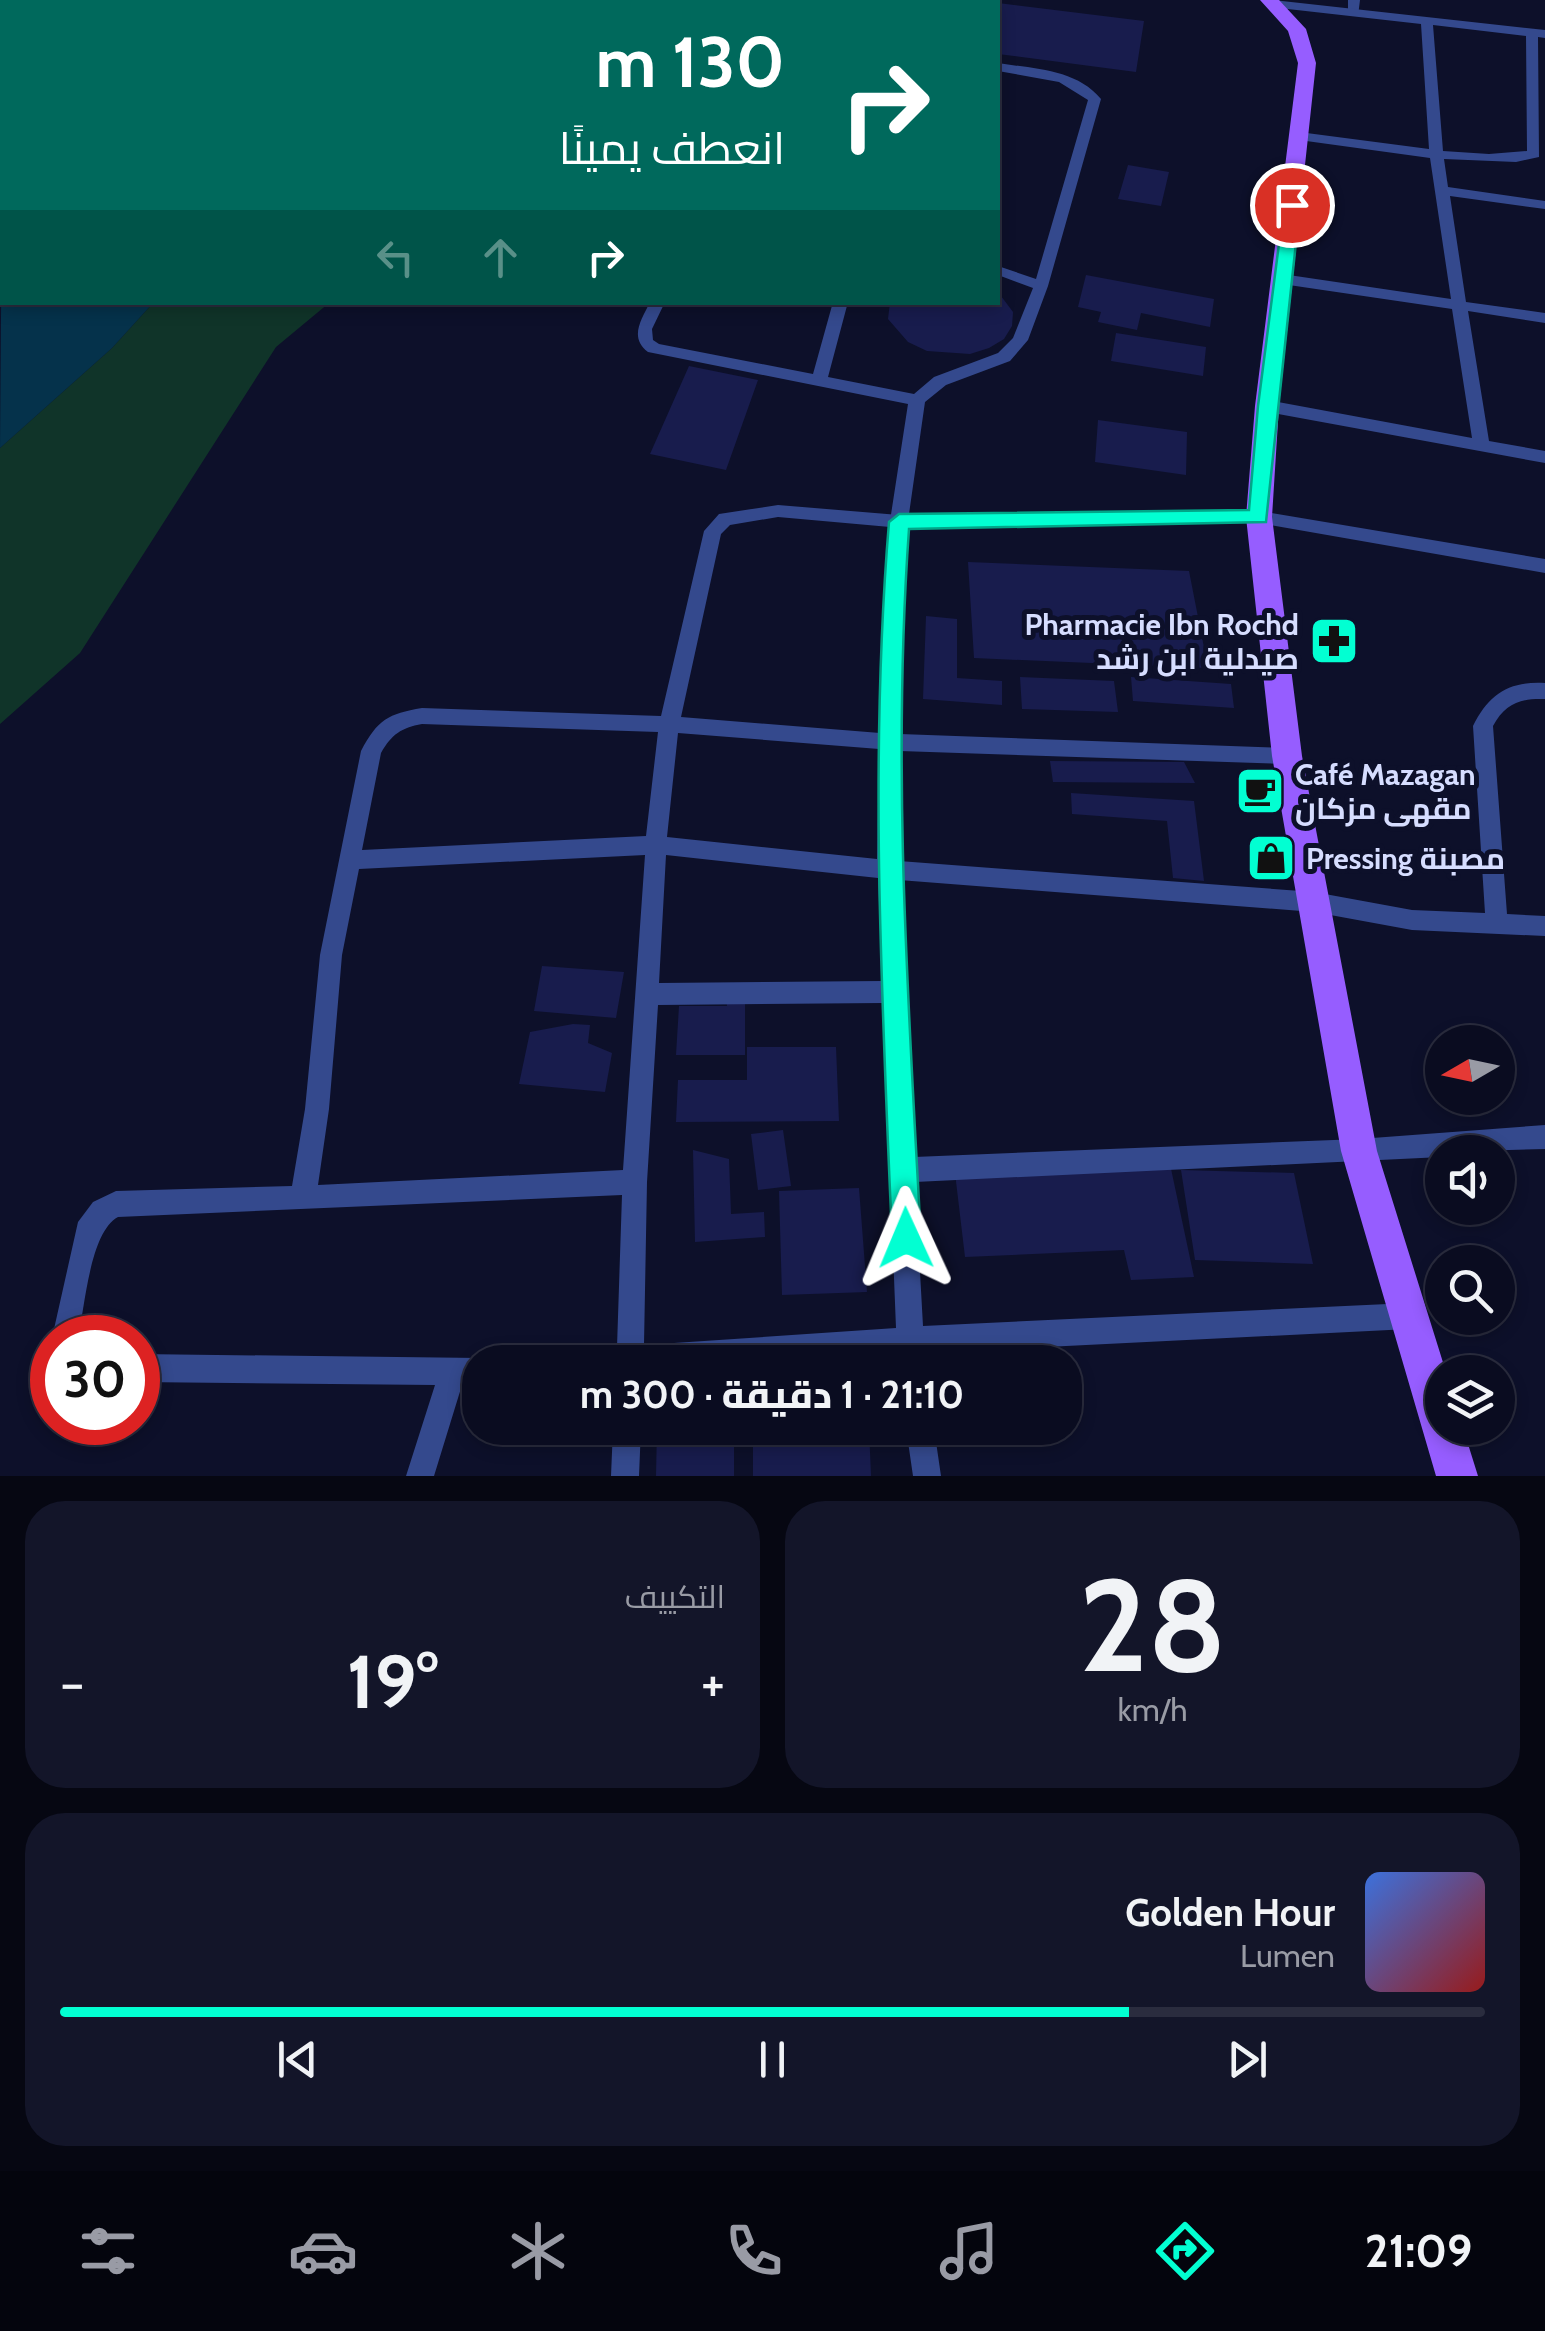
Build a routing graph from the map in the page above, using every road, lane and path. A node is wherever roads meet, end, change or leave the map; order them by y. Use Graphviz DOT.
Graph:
graph roads {
  1 [pos="1271,2"];
  2 [pos="1354,6"];
  3 [pos="1427,21"];
  4 [pos="1538,33"];
  5 [pos="1000,67"];
  6 [pos="1300,136"];
  7 [pos="1436,153"];
  8 [pos="1444,191"];
  9 [pos="1545,205"];
  10 [pos="1000,271"];
  11 [pos="1282,279"];
  12 [pos="1040,286"];
  13 [pos="656,305"];
  14 [pos="841,305"];
  15 [pos="1457,307"];
  16 [pos="1545,318"];
  17 [pos="819,381"];
  18 [pos="917,400"];
  19 [pos="1267,406"];
  20 [pos="1481,445"];
  21 [pos="1545,457"];
  22 [pos="1258,517"];
  23 [pos="899,522"];
  24 [pos="1545,566"];
  25 [pos="1545,690"];
  26 [pos="669,724"];
  27 [pos="892,742"];
  28 [pos="1287,756"];
  29 [pos="656,846"];
  30 [pos="348,860"];
  31 [pos="888,870"];
  32 [pos="1314,902"];
  33 [pos="1498,924"];
  34 [pos="1545,926"];
  35 [pos="894,992"];
  36 [pos="646,994"];
  37 [pos="1545,1137"];
  38 [pos="1359,1150"];
  39 [pos="905,1170"];
  40 [pos="634,1182"];
  41 [pos="303,1198"];
  42 [pos="70,1315"];
  43 [pos="1409,1316"];
  44 [pos="630,1345"];
  45 [pos="910,1345"];
  46 [pos="1007,1345"];
  47 [pos="160,1368"];
  48 [pos="462,1374"];
  49 [pos="462,1383"];
  50 [pos="627,1445"];
  51 [pos="922,1445"];
  52 [pos="420,1476"];
  53 [pos="626,1476"];
  54 [pos="927,1476"];
  55 [pos="1457,1476"];
  1 -- 2 [label="street"];
  1 -- 6 [label="main road"];
  2 -- 3 [label="street"];
  3 -- 4 [label="street"];
  3 -- 7 [label="street"];
  4 -- 7 [label="street"];
  5 -- 12 [label="street"];
  6 -- 7 [label="street"];
  6 -- 11 [label="main road"];
  7 -- 8 [label="street"];
  8 -- 9 [label="street"];
  8 -- 15 [label="street"];
  10 -- 12 [label="street"];
  11 -- 15 [label="street"];
  11 -- 19 [label="main road"];
  12 -- 18 [label="street"];
  13 -- 17 [label="street"];
  14 -- 17 [label="street"];
  15 -- 16 [label="street"];
  15 -- 20 [label="street"];
  17 -- 18 [label="street"];
  18 -- 23 [label="street"];
  19 -- 20 [label="street"];
  19 -- 22 [label="main road"];
  20 -- 21 [label="street"];
  22 -- 23 [label="street"];
  22 -- 24 [label="street"];
  22 -- 28 [label="main road"];
  23 -- 26 [label="street"];
  23 -- 27 [label="street"];
  25 -- 33 [label="street"];
  26 -- 27 [label="street"];
  26 -- 29 [label="street"];
  26 -- 30 [label="street"];
  27 -- 28 [label="street"];
  27 -- 31 [label="street"];
  28 -- 32 [label="main road"];
  29 -- 30 [label="street"];
  29 -- 31 [label="street"];
  29 -- 36 [label="street"];
  30 -- 41 [label="street"];
  31 -- 32 [label="street"];
  31 -- 35 [label="street"];
  32 -- 33 [label="street"];
  32 -- 38 [label="main road"];
  33 -- 34 [label="street"];
  35 -- 36 [label="street"];
  35 -- 39 [label="street"];
  36 -- 40 [label="street"];
  37 -- 38 [label="street"];
  38 -- 39 [label="street"];
  38 -- 43 [label="main road"];
  39 -- 45 [label="street"];
  40 -- 41 [label="street"];
  40 -- 44 [label="street"];
  41 -- 42 [label="street"];
  43 -- 46 [label="street"];
  43 -- 55 [label="main road"];
  47 -- 48 [label="street"];
  49 -- 52 [label="street"];
  50 -- 53 [label="street"];
  51 -- 54 [label="street"];
}
